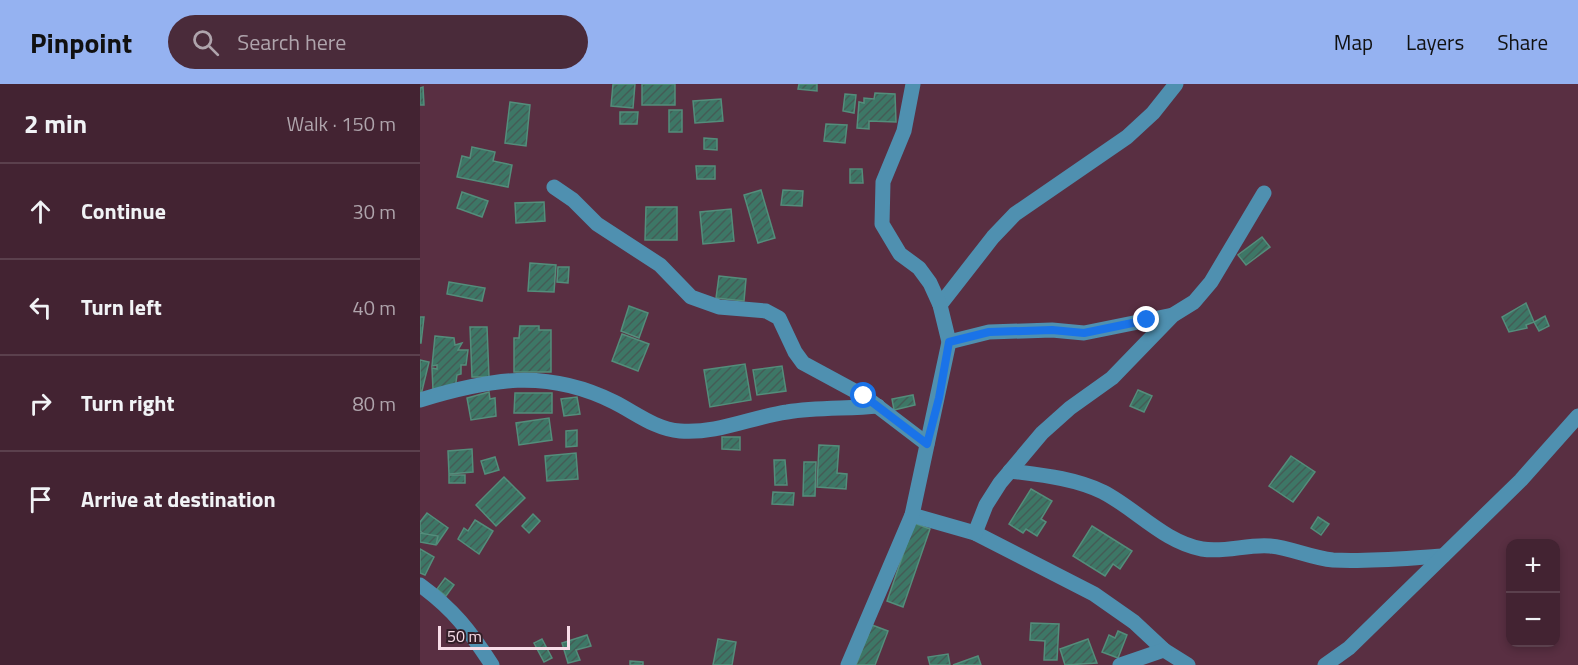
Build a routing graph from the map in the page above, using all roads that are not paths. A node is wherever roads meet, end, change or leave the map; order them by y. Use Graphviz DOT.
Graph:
graph roads {
  1 [pos="913,84"];
  2 [pos="1176,84"];
  3 [pos="554,187"];
  4 [pos="1264,193"];
  5 [pos="940,305"];
  6 [pos="1173,315"];
  7 [pos="949,342"];
  8 [pos="420,400"];
  9 [pos="878,406"];
  10 [pos="1578,416"];
  11 [pos="927,444"];
  12 [pos="1010,471"];
  13 [pos="912,515"];
  14 [pos="975,533"];
  15 [pos="1443,556"];
  16 [pos="420,585"];
  17 [pos="1164,650"];
  18 [pos="492,665"];
  19 [pos="848,665"];
  20 [pos="1120,665"];
  21 [pos="1188,665"];
  22 [pos="1325,665"];
  1 -- 5 [label="street"];
  2 -- 5 [label="street"];
  3 -- 9 [label="street"];
  4 -- 6 [label="street"];
  5 -- 7 [label="street"];
  6 -- 7 [label="street"];
  6 -- 12 [label="street"];
  7 -- 11 [label="street"];
  8 -- 9 [label="street"];
  9 -- 11 [label="street"];
  10 -- 15 [label="street"];
  11 -- 13 [label="street"];
  12 -- 14 [label="street"];
  12 -- 15 [label="street"];
  13 -- 14 [label="street"];
  13 -- 19 [label="street"];
  14 -- 17 [label="street"];
  15 -- 22 [label="street"];
  16 -- 18 [label="street"];
  17 -- 20 [label="street"];
  17 -- 21 [label="street"];
}
